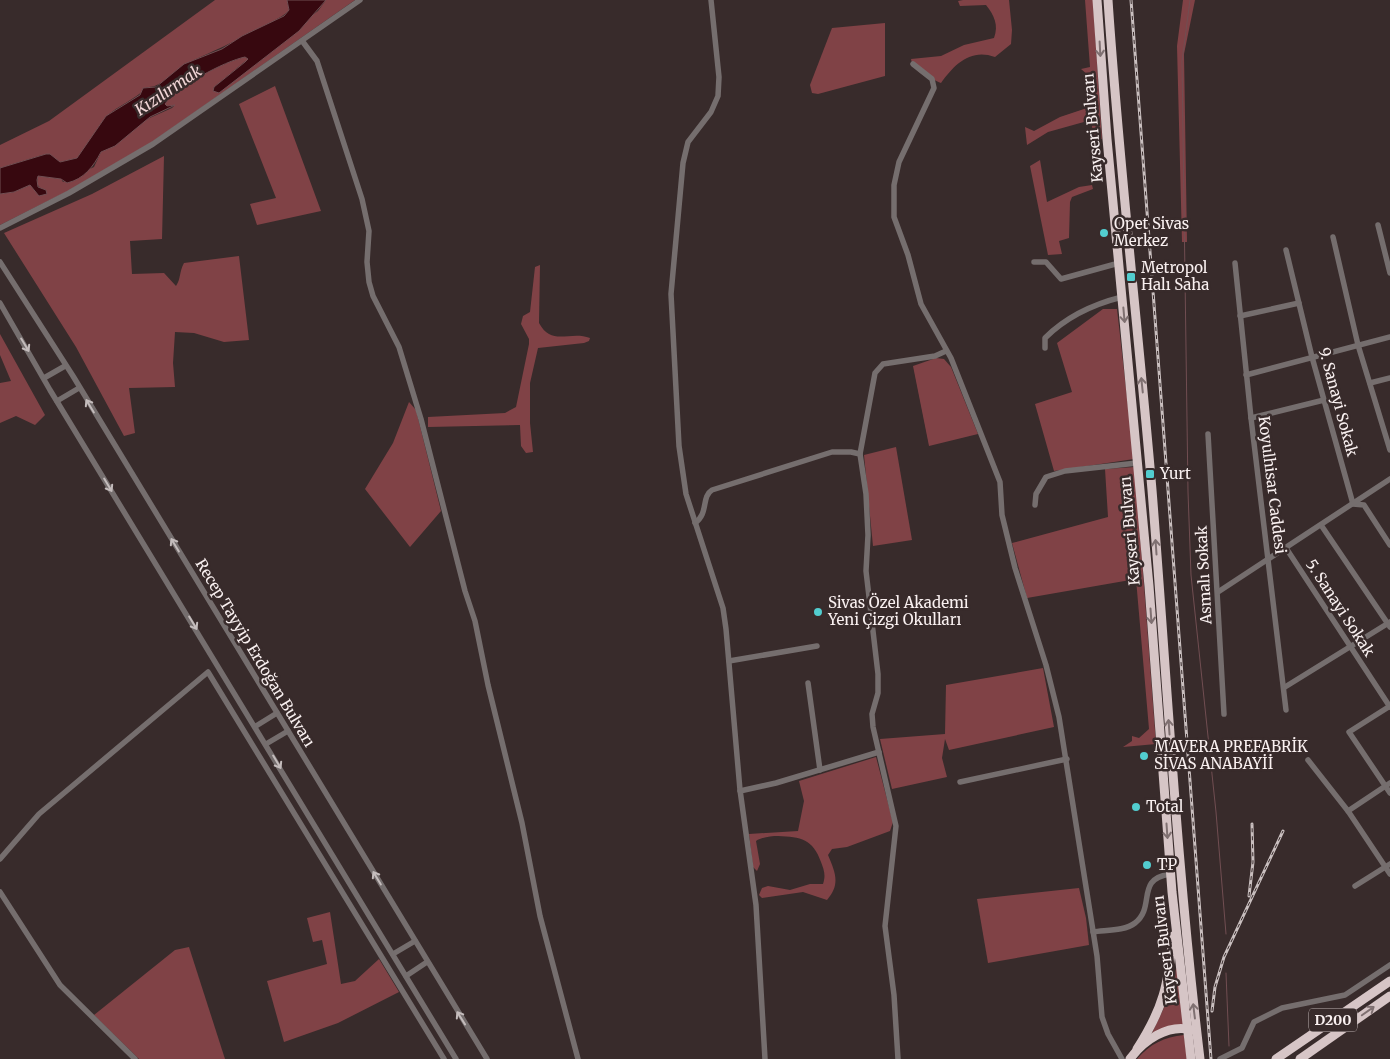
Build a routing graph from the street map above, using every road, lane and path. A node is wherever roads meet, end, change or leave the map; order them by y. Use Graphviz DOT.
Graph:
graph roads {
  1 [pos="360,0"];
  2 [pos="711,0"];
  3 [pos="1097,0"];
  4 [pos="1108,0"];
  5 [pos="303,42"];
  6 [pos="913,64"];
  7 [pos="1378,225"];
  8 [pos="0,228"];
  9 [pos="1333,237"];
  10 [pos="1286,250"];
  11 [pos="0,262"];
  12 [pos="1034,262"];
  13 [pos="1119,263"];
  14 [pos="1235,263"];
  15 [pos="1390,273"];
  16 [pos="1122,297"];
  17 [pos="1299,302"];
  18 [pos="0,304"];
  19 [pos="1240,316"];
  20 [pos="1390,338"];
  21 [pos="1358,346"];
  22 [pos="1045,348"];
  23 [pos="946,351"];
  24 [pos="1312,357"];
  25 [pos="65,366"];
  26 [pos="1246,375"];
  27 [pos="44,378"];
  28 [pos="1390,378"];
  29 [pos="1370,383"];
  30 [pos="79,388"];
  31 [pos="1324,400"];
  32 [pos="57,401"];
  33 [pos="1251,418"];
  34 [pos="1208,434"];
  35 [pos="1390,450"];
  36 [pos="860,454"];
  37 [pos="1138,462"];
  38 [pos="1390,479"];
  39 [pos="1353,504"];
  40 [pos="1035,505"];
  41 [pos="696,523"];
  42 [pos="1321,525"];
  43 [pos="1390,545"];
  44 [pos="1286,548"];
  45 [pos="1268,559"];
  46 [pos="1218,592"];
  47 [pos="1389,624"];
  48 [pos="817,646"];
  49 [pos="1351,648"];
  50 [pos="729,661"];
  51 [pos="808,683"];
  52 [pos="1285,687"];
  53 [pos="1390,707"];
  54 [pos="1286,710"];
  55 [pos="277,713"];
  56 [pos="1224,714"];
  57 [pos="256,726"];
  58 [pos="288,731"];
  59 [pos="260,733"];
  60 [pos="249,739"];
  61 [pos="266,744"];
  62 [pos="879,752"];
  63 [pos="1066,759"];
  64 [pos="1308,760"];
  65 [pos="820,770"];
  66 [pos="960,782"];
  67 [pos="1388,784"];
  68 [pos="740,791"];
  69 [pos="1390,794"];
  70 [pos="1348,811"];
  71 [pos="0,859"];
  72 [pos="1388,865"];
  73 [pos="1170,874"];
  74 [pos="1390,874"];
  75 [pos="1355,886"];
  76 [pos="0,892"];
  77 [pos="1175,921"];
  78 [pos="1093,932"];
  79 [pos="415,941"];
  80 [pos="392,954"];
  81 [pos="427,962"];
  82 [pos="399,965"];
  83 [pos="1390,965"];
  84 [pos="390,970"];
  85 [pos="406,976"];
  86 [pos="1390,981"];
  87 [pos="1390,996"];
  88 [pos="1192,1030"];
  89 [pos="1137,1049"];
  90 [pos="135,1059"];
  91 [pos="444,1059"];
  92 [pos="456,1059"];
  93 [pos="487,1059"];
  94 [pos="578,1059"];
  95 [pos="765,1059"];
  96 [pos="898,1059"];
  97 [pos="1122,1059"];
  98 [pos="1130,1059"];
  99 [pos="1191,1059"];
  100 [pos="1200,1059"];
  101 [pos="1220,1059"];
  102 [pos="1276,1059"];
  103 [pos="1300,1059"];
  1 -- 5 [label="street"];
  2 -- 41 [label="street"];
  3 -- 13 [label="highway, Kayseri Bulvarı, one-way"];
  88 -- 4 [label="highway, Kayseri Bulvarı, one-way"];
  5 -- 8 [label="street"];
  5 -- 94 [label="street"];
  6 -- 23 [label="street"];
  7 -- 15 [label="street"];
  9 -- 21 [label="street"];
  10 -- 17 [label="street, 9. Sanayi Sokak"];
  11 -- 25 [label="street, Recep Tayyip Erdoğan Bulvarı"];
  12 -- 13 [label="street"];
  13 -- 16 [label="highway, Kayseri Bulvarı"];
  14 -- 19 [label="street, Koyulhisar Caddesi"];
  16 -- 22 [label="street"];
  16 -- 37 [label="highway, Kayseri Bulvarı, one-way"];
  17 -- 19 [label="street"];
  17 -- 24 [label="street, 9. Sanayi Sokak"];
  18 -- 27 [label="street, one-way"];
  19 -- 26 [label="street, Koyulhisar Caddesi"];
  20 -- 21 [label="street"];
  21 -- 24 [label="street"];
  21 -- 29 [label="street"];
  23 -- 36 [label="street"];
  23 -- 63 [label="street"];
  24 -- 26 [label="street"];
  24 -- 31 [label="street, 9. Sanayi Sokak"];
  25 -- 27 [label="street"];
  25 -- 30 [label="street, Recep Tayyip Erdoğan Bulvarı"];
  26 -- 33 [label="street, Koyulhisar Caddesi"];
  27 -- 32 [label="street"];
  28 -- 29 [label="street"];
  29 -- 35 [label="street"];
  30 -- 32 [label="street"];
  55 -- 30 [label="street, Recep Tayyip Erdoğan Bulvarı, one-way"];
  31 -- 33 [label="street"];
  31 -- 39 [label="street, 9. Sanayi Sokak"];
  32 -- 57 [label="street, one-way"];
  33 -- 45 [label="street, Koyulhisar Caddesi"];
  34 -- 46 [label="street, Asmalı Sokak"];
  36 -- 41 [label="street"];
  36 -- 62 [label="street"];
  37 -- 40 [label="street"];
  37 -- 73 [label="highway, Kayseri Bulvarı, one-way"];
  38 -- 39 [label="street"];
  39 -- 42 [label="street"];
  39 -- 43 [label="street"];
  41 -- 50 [label="street"];
  42 -- 44 [label="street"];
  42 -- 47 [label="street"];
  44 -- 45 [label="street"];
  44 -- 49 [label="street, 5. Sanayi Sokak"];
  45 -- 46 [label="street"];
  45 -- 52 [label="street, Koyulhisar Caddesi"];
  46 -- 56 [label="street, Asmalı Sokak"];
  47 -- 49 [label="street"];
  48 -- 50 [label="street"];
  49 -- 52 [label="street"];
  49 -- 53 [label="street, 5. Sanayi Sokak"];
  50 -- 68 [label="street"];
  51 -- 65 [label="street"];
  52 -- 54 [label="street, Koyulhisar Caddesi"];
  53 -- 67 [label="street"];
  55 -- 57 [label="street"];
  55 -- 58 [label="street, Recep Tayyip Erdoğan Bulvarı"];
  57 -- 59 [label="street"];
  58 -- 61 [label="street"];
  79 -- 58 [label="street, Recep Tayyip Erdoğan Bulvarı, one-way"];
  59 -- 60 [label="street"];
  59 -- 61 [label="street"];
  60 -- 71 [label="street"];
  60 -- 84 [label="street"];
  61 -- 80 [label="street, one-way"];
  62 -- 65 [label="street"];
  62 -- 96 [label="street"];
  63 -- 66 [label="street"];
  63 -- 78 [label="street"];
  64 -- 70 [label="street"];
  65 -- 68 [label="street"];
  67 -- 69 [label="street"];
  67 -- 70 [label="street"];
  68 -- 95 [label="street"];
  70 -- 72 [label="street"];
  72 -- 74 [label="street"];
  72 -- 75 [label="street"];
  73 -- 77 [label="highway, Kayseri Bulvarı"];
  73 -- 78 [label="street"];
  76 -- 90 [label="street"];
  77 -- 88 [label="highway, Kayseri Bulvarı"];
  77 -- 89 [label="highway"];
  78 -- 97 [label="street"];
  79 -- 80 [label="street"];
  79 -- 81 [label="street, Recep Tayyip Erdoğan Bulvarı"];
  80 -- 82 [label="street"];
  81 -- 85 [label="street"];
  93 -- 81 [label="street, Recep Tayyip Erdoğan Bulvarı, one-way"];
  82 -- 84 [label="street"];
  82 -- 85 [label="street"];
  83 -- 101 [label="street"];
  84 -- 91 [label="street"];
  85 -- 92 [label="street"];
  86 -- 102 [label="highway, D200"];
  103 -- 87 [label="highway, D200, one-way"];
  88 -- 89 [label="highway"];
  88 -- 99 [label="highway, Kayseri Bulvarı"];
  88 -- 100 [label="highway, Kayseri Bulvarı"];
  89 -- 98 [label="highway"];
}
